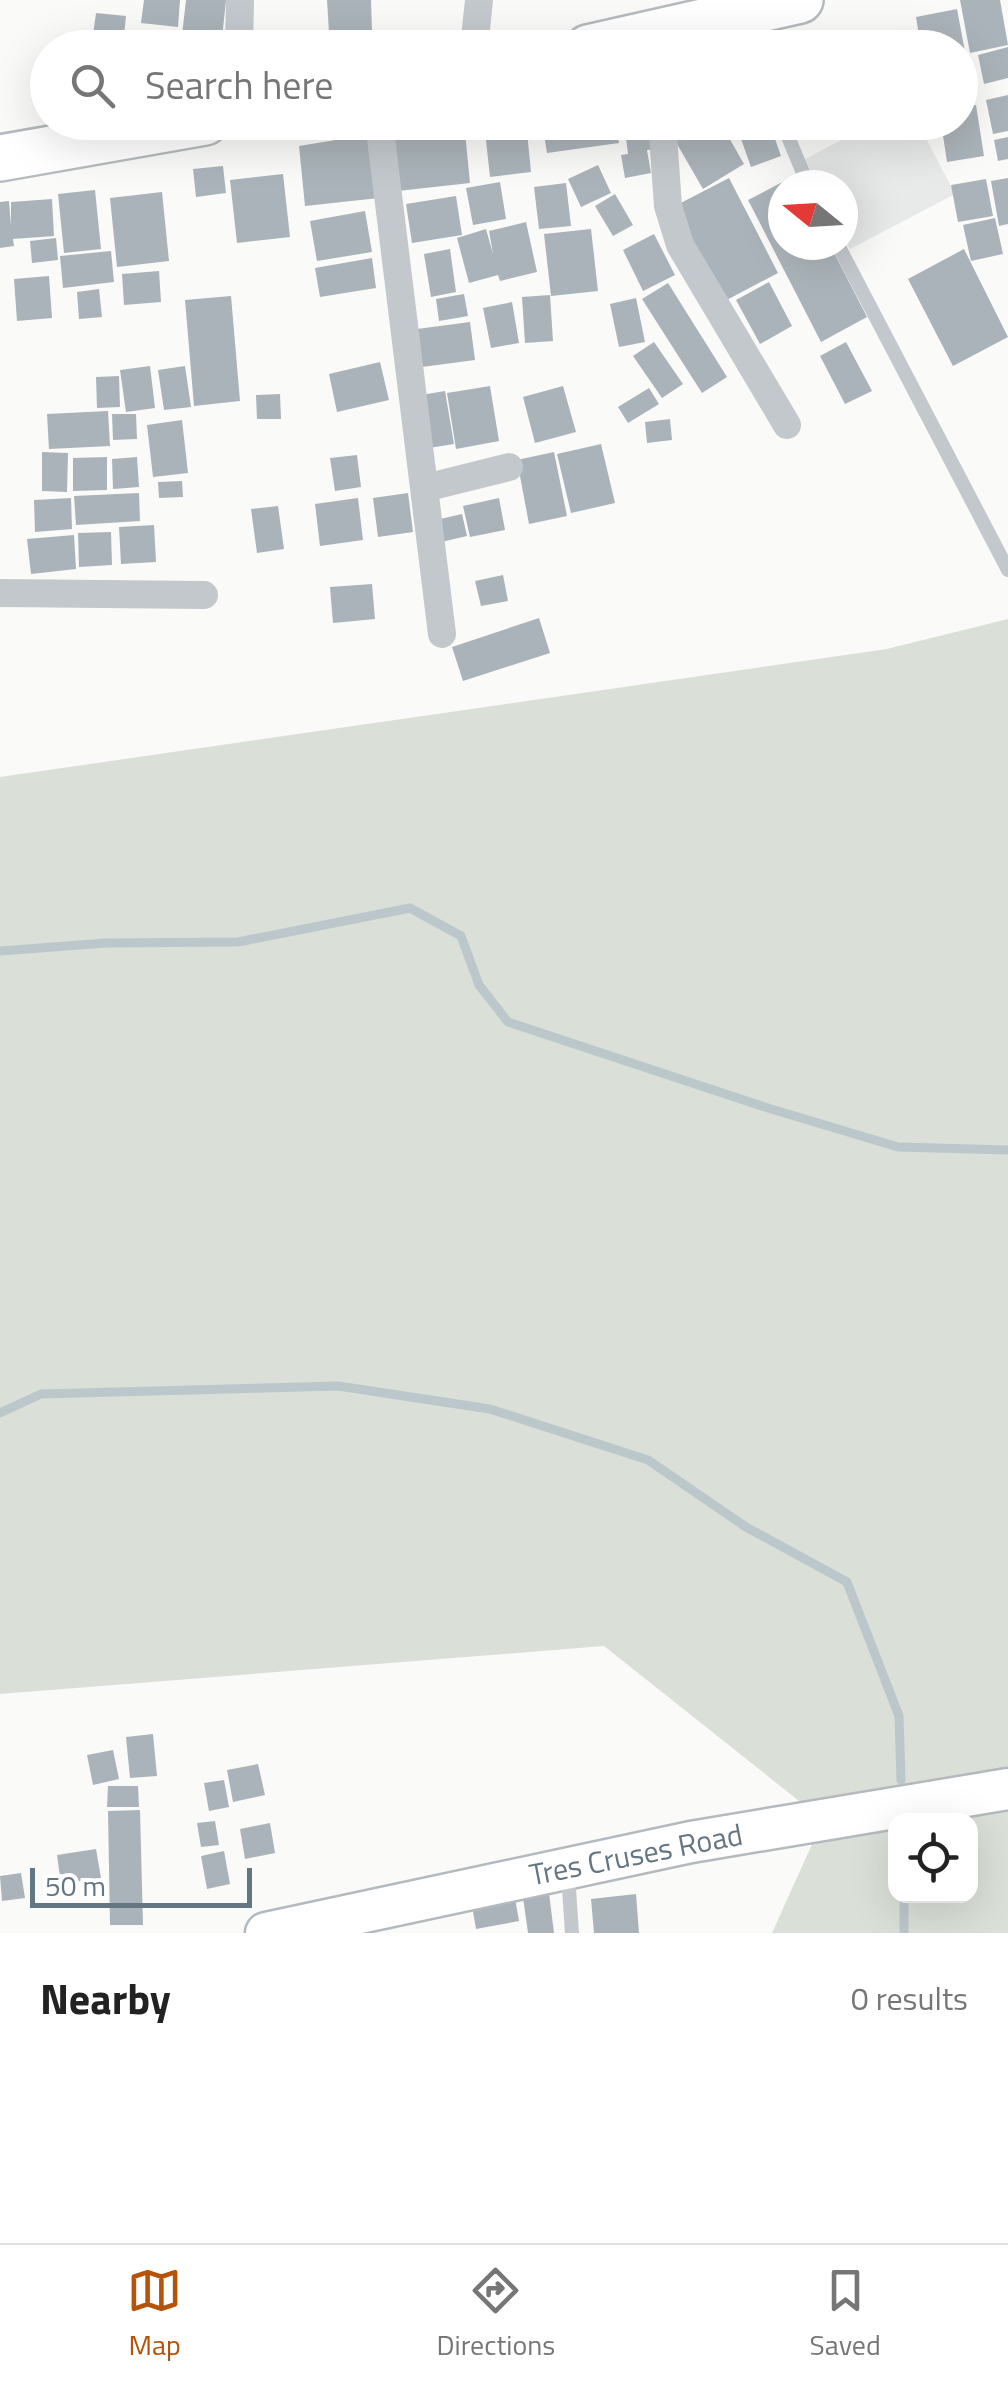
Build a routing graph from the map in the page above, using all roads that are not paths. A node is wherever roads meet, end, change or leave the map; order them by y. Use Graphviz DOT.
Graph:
graph roads {
  1 [pos="240,0"];
  2 [pos="480,0"];
  3 [pos="800,0"];
  4 [pos="738,19"];
  5 [pos="239,30"];
  6 [pos="476,30"];
  7 [pos="696,30"];
  8 [pos="102,140"];
  9 [pos="381,140"];
  10 [pos="663,140"];
  11 [pos="789,140"];
  12 [pos="0,158"];
  13 [pos="802,170"];
  14 [pos="846,260"];
  15 [pos="788,425"];
  16 [pos="509,467"];
  17 [pos="425,488"];
  18 [pos="1008,570"];
  19 [pos="0,593"];
  20 [pos="204,594"];
  21 [pos="442,634"];
  22 [pos="1008,1789"];
  23 [pos="568,1868"];
  24 [pos="352,1925"];
  25 [pos="266,1933"];
  26 [pos="572,1933"];
  1 -- 5 [label="street"];
  2 -- 6 [label="street"];
  3 -- 4 [label="main road"];
  4 -- 7 [label="main road"];
  8 -- 12 [label="main road"];
  9 -- 17 [label="street"];
  10 -- 15 [label="street"];
  11 -- 13 [label="lane"];
  14 -- 18 [label="lane"];
  16 -- 17 [label="street"];
  17 -- 21 [label="street"];
  19 -- 20 [label="street"];
  22 -- 23 [label="main road, Tres Cruses Road"];
  23 -- 24 [label="main road, Tres Cruses Road"];
  23 -- 26 [label="lane"];
  24 -- 25 [label="main road, Tres Cruses Road"];
}
